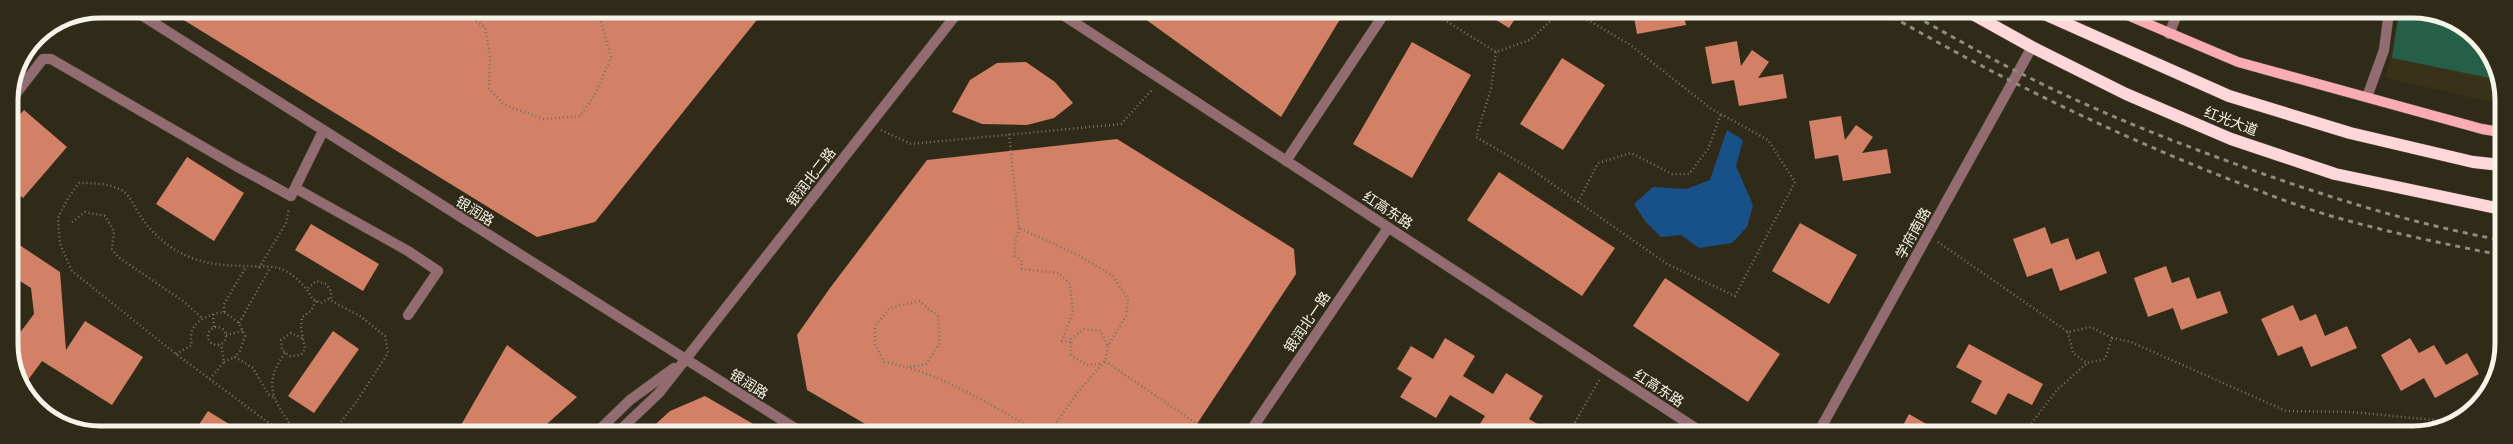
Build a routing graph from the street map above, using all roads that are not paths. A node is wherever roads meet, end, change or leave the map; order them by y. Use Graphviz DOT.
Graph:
graph roads {
  1 [pos="146,18"];
  2 [pos="953,18"];
  3 [pos="1068,18"];
  4 [pos="1381,18"];
  5 [pos="1980,18"];
  6 [pos="2053,18"];
  7 [pos="2133,18"];
  8 [pos="2176,18"];
  9 [pos="2389,18"];
  10 [pos="2169,34"];
  11 [pos="2032,47"];
  12 [pos="19,90"];
  13 [pos="2367,97"];
  14 [pos="323,131"];
  15 [pos="2495,131"];
  16 [pos="1286,161"];
  17 [pos="2495,164"];
  18 [pos="293,192"];
  19 [pos="2495,208"];
  20 [pos="1388,228"];
  21 [pos="408,315"];
  22 [pos="684,360"];
  23 [pos="603,426"];
  24 [pos="624,426"];
  25 [pos="791,426"];
  26 [pos="1254,426"];
  27 [pos="1692,426"];
  28 [pos="1822,426"];
  1 -- 14 [label="street, 银润路"];
  2 -- 22 [label="street, 银润北二路"];
  3 -- 16 [label="street, 红高东路"];
  4 -- 16 [label="street"];
  5 -- 11 [label="highway, 红光大道"];
  6 -- 17 [label="highway, 红光大道"];
  7 -- 10 [label="main road"];
  8 -- 10 [label="street"];
  9 -- 13 [label="street"];
  10 -- 13 [label="main road"];
  11 -- 19 [label="highway, 红光大道"];
  11 -- 28 [label="street, 学府南路"];
  12 -- 18 [label="street"];
  13 -- 15 [label="main road"];
  14 -- 18 [label="street"];
  14 -- 22 [label="street, 银润路"];
  16 -- 20 [label="street, 红高东路"];
  18 -- 21 [label="street"];
  20 -- 26 [label="street, 银润北一路"];
  20 -- 27 [label="street, 红高东路"];
  22 -- 23 [label="street"];
  22 -- 24 [label="street"];
  22 -- 25 [label="street, 银润路"];
}
